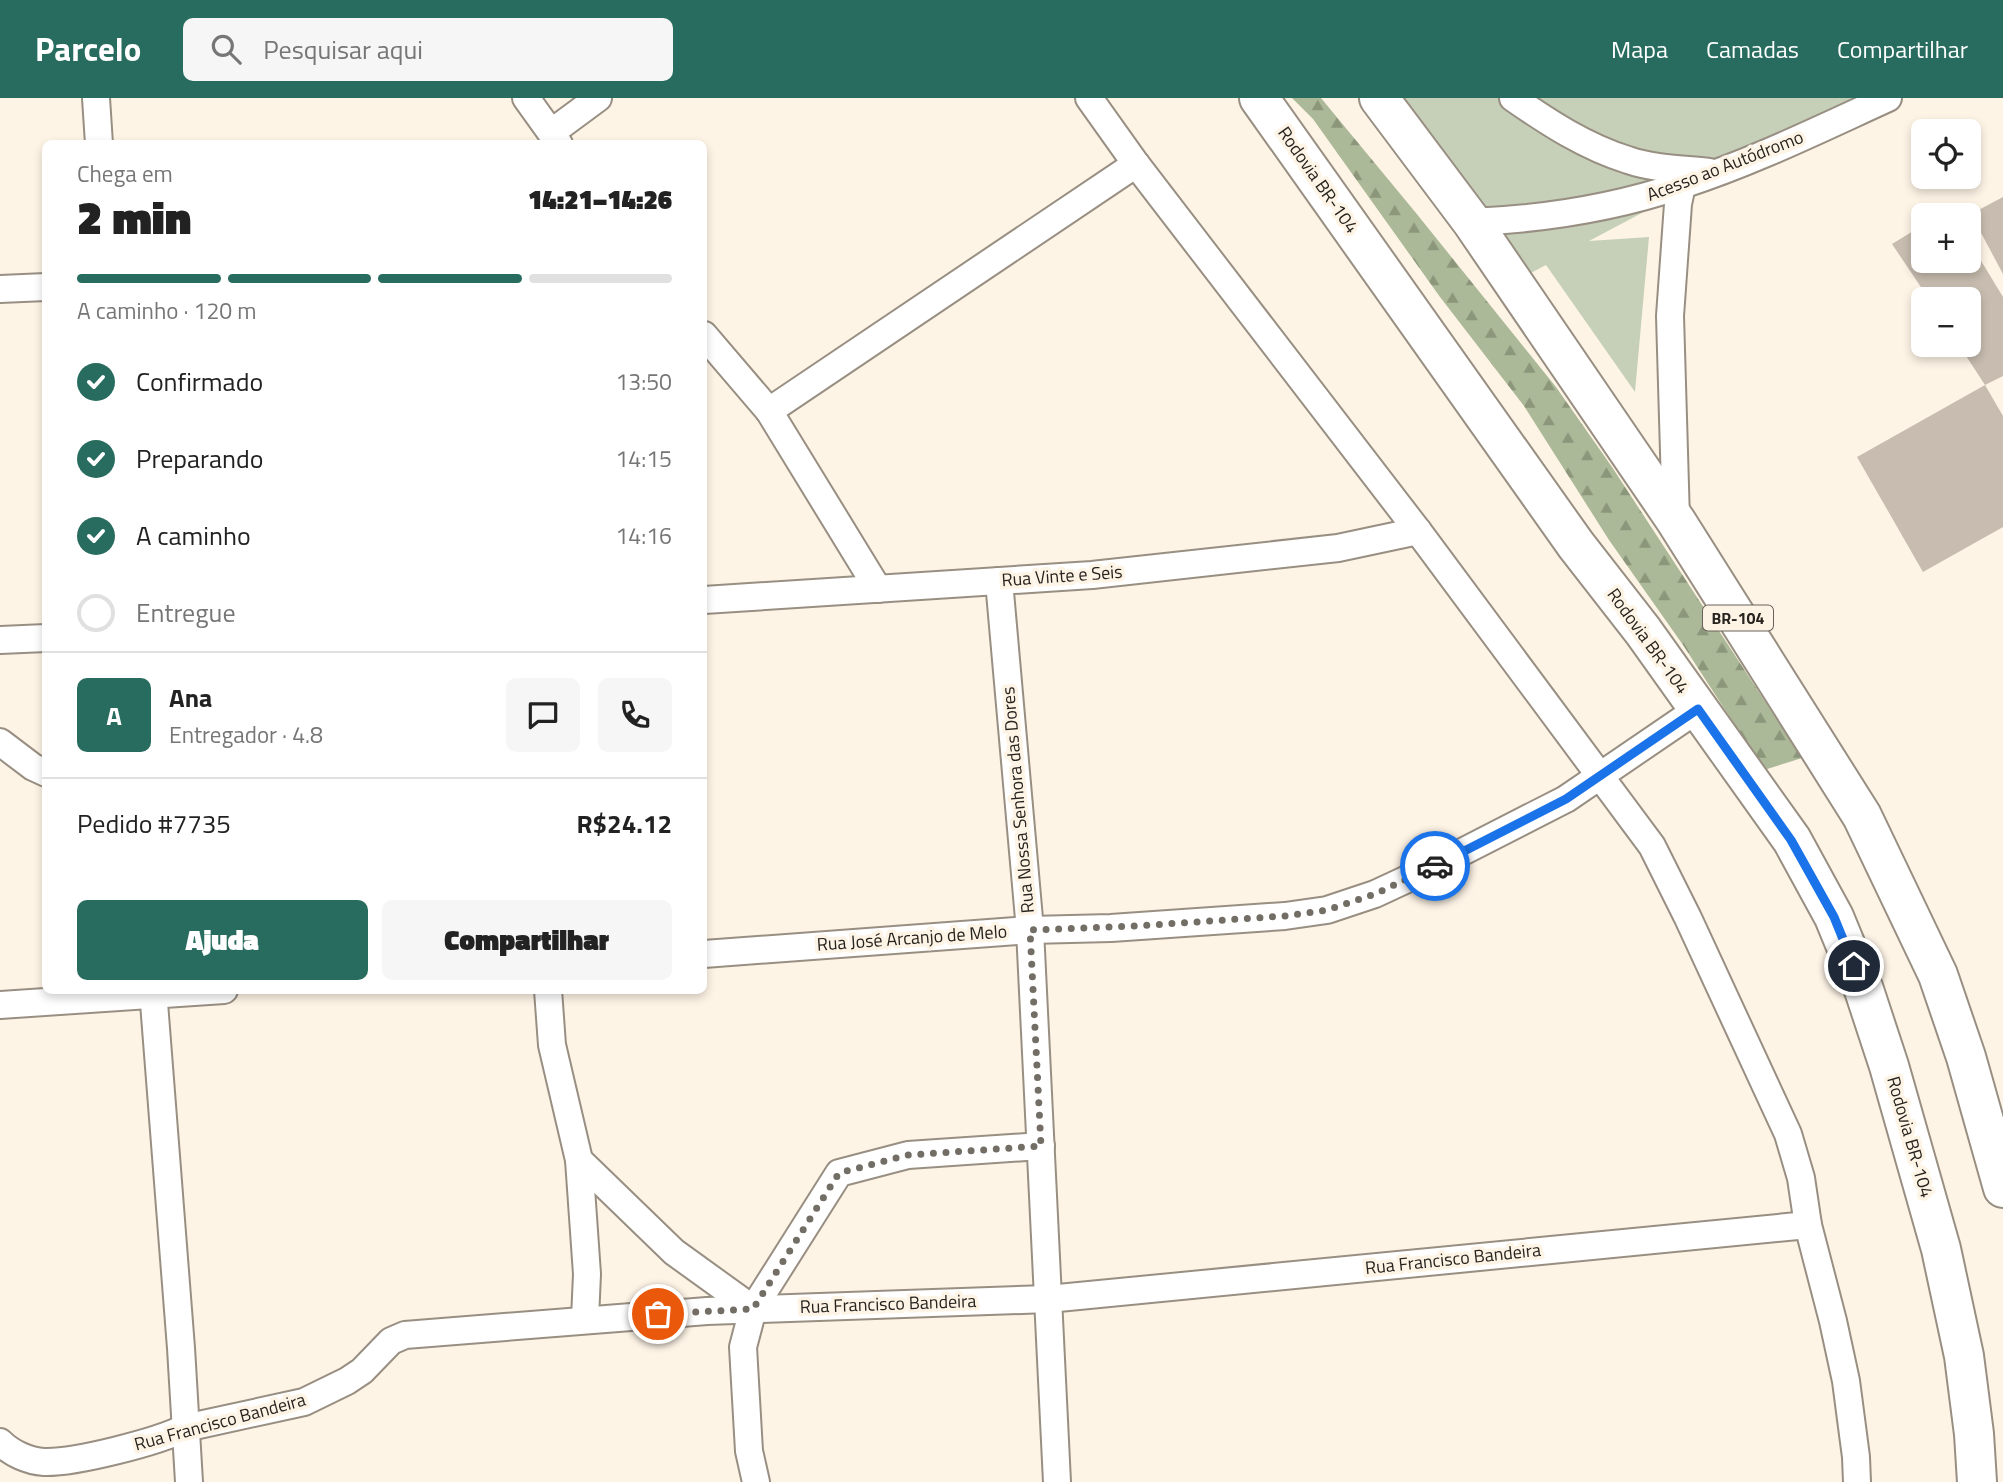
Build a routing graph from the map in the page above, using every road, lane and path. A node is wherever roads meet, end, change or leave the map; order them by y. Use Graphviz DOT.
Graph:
graph roads {
  1 [pos="96,98"];
  2 [pos="526,98"];
  3 [pos="598,98"];
  4 [pos="1089,98"];
  5 [pos="1259,98"];
  6 [pos="1378,98"];
  7 [pos="1513,98"];
  8 [pos="1888,98"];
  9 [pos="556,138"];
  10 [pos="99,140"];
  11 [pos="1136,164"];
  12 [pos="1715,173"];
  13 [pos="1682,185"];
  14 [pos="1472,222"];
  15 [pos="42,287"];
  16 [pos="0,289"];
  17 [pos="707,339"];
  18 [pos="769,411"];
  19 [pos="1676,522"];
  20 [pos="1418,531"];
  21 [pos="999,580"];
  22 [pos="878,589"];
  23 [pos="707,600"];
  24 [pos="42,638"];
  25 [pos="0,640"];
  26 [pos="1698,709"];
  27 [pos="0,741"];
  28 [pos="42,771"];
  29 [pos="1601,777"];
  30 [pos="1030,930"];
  31 [pos="707,954"];
  32 [pos="139,994"];
  33 [pos="153,994"];
  34 [pos="548,994"];
  35 [pos="0,1004"];
  36 [pos="1041,1146"];
  37 [pos="579,1160"];
  38 [pos="2003,1188"];
  39 [pos="1808,1225"];
  40 [pos="1048,1299"];
  41 [pos="753,1309"];
  42 [pos="585,1319"];
  43 [pos="186,1428"];
  44 [pos="0,1442"];
  45 [pos="189,1482"];
  46 [pos="756,1482"];
  47 [pos="1057,1482"];
  48 [pos="1857,1482"];
  49 [pos="1977,1482"];
  1 -- 10 [label="street"];
  2 -- 9 [label="street"];
  3 -- 9 [label="street"];
  4 -- 11 [label="street"];
  5 -- 26 [label="highway, Rodovia BR-104"];
  6 -- 14 [label="highway, BR-104"];
  7 -- 12 [label="street"];
  8 -- 12 [label="street, Acesso ao Autódromo"];
  11 -- 18 [label="street"];
  11 -- 20 [label="street"];
  12 -- 13 [label="street, Acesso ao Autódromo"];
  13 -- 14 [label="street, Acesso ao Autódromo"];
  13 -- 19 [label="street"];
  14 -- 19 [label="highway, BR-104"];
  15 -- 16 [label="street"];
  17 -- 18 [label="street"];
  18 -- 22 [label="street"];
  19 -- 38 [label="highway, BR-104"];
  20 -- 21 [label="street, Rua Vinte e Seis"];
  20 -- 29 [label="street"];
  21 -- 22 [label="street, Rua Vinte e Seis"];
  21 -- 30 [label="street, Rua Nossa Senhora das Dores"];
  22 -- 23 [label="street, Rua Vinte e Seis"];
  24 -- 25 [label="street"];
  26 -- 29 [label="street, Rua José Arcanjo de Melo"];
  26 -- 49 [label="highway, Rodovia BR-104"];
  27 -- 28 [label="street"];
  29 -- 30 [label="street, Rua José Arcanjo de Melo"];
  29 -- 39 [label="street"];
  30 -- 31 [label="street, Rua José Arcanjo de Melo"];
  30 -- 36 [label="street, Rua Nossa Senhora das Dores"];
  32 -- 35 [label="street"];
  33 -- 43 [label="street"];
  34 -- 37 [label="street"];
  36 -- 40 [label="street, Rua Nossa Senhora das Dores"];
  36 -- 41 [label="street"];
  37 -- 41 [label="street"];
  37 -- 42 [label="street"];
  39 -- 40 [label="street, Rua Francisco Bandeira"];
  39 -- 48 [label="street"];
  40 -- 41 [label="street, Rua Francisco Bandeira"];
  40 -- 47 [label="street, Rua Nossa Senhora das Dores"];
  41 -- 42 [label="street, Rua Francisco Bandeira"];
  41 -- 46 [label="street"];
  42 -- 43 [label="street, Rua Francisco Bandeira"];
  43 -- 44 [label="street, Rua Francisco Bandeira"];
  43 -- 45 [label="street"];
}
